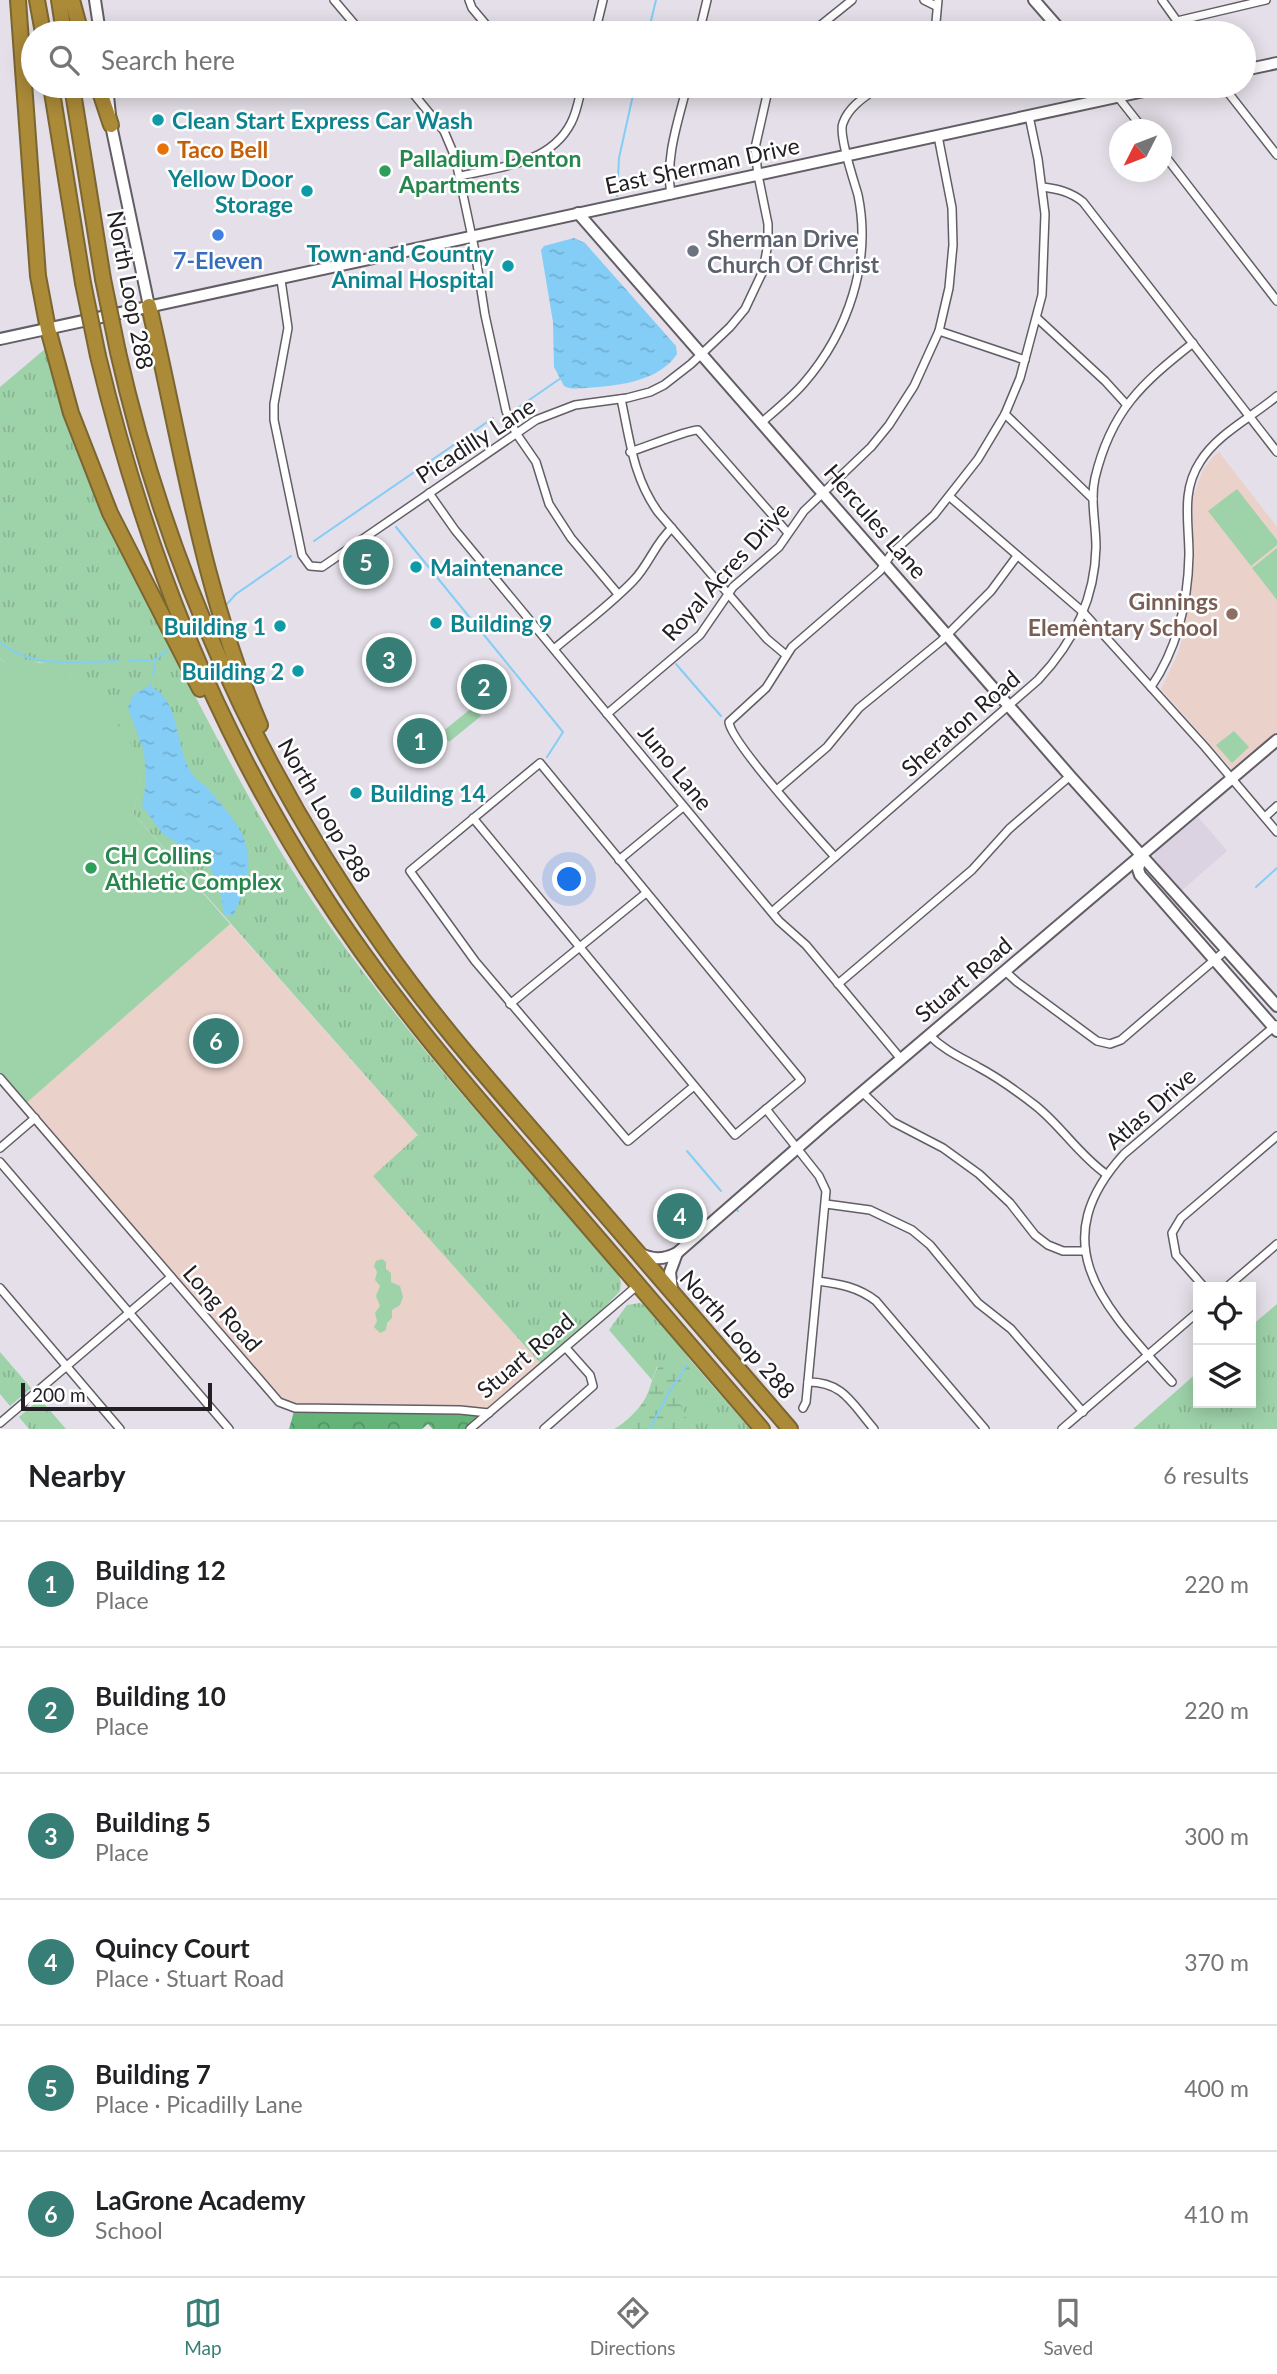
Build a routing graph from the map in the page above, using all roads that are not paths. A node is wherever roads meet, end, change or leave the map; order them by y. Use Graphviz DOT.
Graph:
graph roads {
  1 [pos="19,0"];
  2 [pos="37,0"];
  3 [pos="59,0"];
  4 [pos="72,0"];
  5 [pos="95,0"];
  6 [pos="334,0"];
  7 [pos="469,0"];
  8 [pos="603,0"];
  9 [pos="707,0"];
  10 [pos="852,0"];
  11 [pos="924,0"];
  12 [pos="1034,0"];
  13 [pos="1162,0"];
  14 [pos="1266,0"];
  15 [pos="937,3"];
  16 [pos="1177,20"];
  17 [pos="41,21"];
  18 [pos="62,21"];
  19 [pos="78,21"];
  20 [pos="98,21"];
  21 [pos="352,21"];
  22 [pos="482,21"];
  23 [pos="598,21"];
  24 [pos="702,21"];
  25 [pos="826,21"];
  26 [pos="936,21"];
  27 [pos="1052,21"];
  28 [pos="21,29"];
  29 [pos="1277,63"];
  30 [pos="1256,67"];
  31 [pos="26,98"];
  32 [pos="53,98"];
  33 [pos="74,98"];
  34 [pos="101,98"];
  35 [pos="108,98"];
  36 [pos="417,98"];
  37 [pos="578,98"];
  38 [pos="684,98"];
  39 [pos="766,98"];
  40 [pos="864,98"];
  41 [pos="1113,98"];
  42 [pos="1119,98"];
  43 [pos="1232,98"];
  44 [pos="1029,116"];
  45 [pos="1135,119"];
  46 [pos="110,125"];
  47 [pos="938,136"];
  48 [pos="847,155"];
  49 [pos="1277,155"];
  50 [pos="1172,166"];
  51 [pos="758,175"];
  52 [pos="460,176"];
  53 [pos="1042,187"];
  54 [pos="671,195"];
  55 [pos="578,213"];
  56 [pos="472,236"];
  57 [pos="281,280"];
  58 [pos="1277,302"];
  59 [pos="149,306"];
  60 [pos="1037,318"];
  61 [pos="48,329"];
  62 [pos="939,331"];
  63 [pos="0,339"];
  64 [pos="1192,343"];
  65 [pos="701,354"];
  66 [pos="1025,360"];
  67 [pos="1277,396"];
  68 [pos="621,399"];
  69 [pos="1126,404"];
  70 [pos="1005,414"];
  71 [pos="1249,417"];
  72 [pos="761,422"];
  73 [pos="516,433"];
  74 [pos="630,452"];
  75 [pos="1277,452"];
  76 [pos="823,493"];
  77 [pos="429,494"];
  78 [pos="950,497"];
  79 [pos="1093,499"];
  80 [pos="672,528"];
  81 [pos="788,533"];
  82 [pos="1017,556"];
  83 [pos="885,563"];
  84 [pos="728,593"];
  85 [pos="618,594"];
  86 [pos="1083,612"];
  87 [pos="947,635"];
  88 [pos="554,649"];
  89 [pos="786,655"];
  90 [pos="1151,687"];
  91 [pos="1009,705"];
  92 [pos="607,714"];
  93 [pos="1277,740"];
  94 [pos="250,771"];
  95 [pos="1070,776"];
  96 [pos="1232,779"];
  97 [pos="778,789"];
  98 [pos="1277,806"];
  99 [pos="683,807"];
  100 [pos="1265,817"];
  101 [pos="473,818"];
  102 [pos="303,822"];
  103 [pos="1277,832"];
  104 [pos="1142,856"];
  105 [pos="835,857"];
  106 [pos="620,860"];
  107 [pos="646,893"];
  108 [pos="772,912"];
  109 [pos="580,948"];
  110 [pos="1226,950"];
  111 [pos="1214,960"];
  112 [pos="1005,971"];
  113 [pos="838,984"];
  114 [pos="510,1004"];
  115 [pos="1277,1006"];
  116 [pos="1276,1028"];
  117 [pos="929,1035"];
  118 [pos="901,1059"];
  119 [pos="0,1077"];
  120 [pos="694,1086"];
  121 [pos="862,1092"];
  122 [pos="766,1109"];
  123 [pos="35,1118"];
  124 [pos="1277,1136"];
  125 [pos="0,1148"];
  126 [pos="796,1148"];
  127 [pos="0,1162"];
  128 [pos="1106,1174"];
  129 [pos="826,1204"];
  130 [pos="1277,1244"];
  131 [pos="1085,1251"];
  132 [pos="638,1252"];
  133 [pos="677,1253"];
  134 [pos="172,1277"];
  135 [pos="818,1281"];
  136 [pos="1199,1282"];
  137 [pos="1233,1282"];
  138 [pos="638,1285"];
  139 [pos="0,1288"];
  140 [pos="673,1293"];
  141 [pos="130,1313"];
  142 [pos="1193,1316"];
  143 [pos="566,1348"];
  144 [pos="1149,1354"];
  145 [pos="66,1367"];
  146 [pos="808,1382"];
  147 [pos="1172,1382"];
  148 [pos="803,1408"];
  149 [pos="1083,1412"];
  150 [pos="489,1413"];
  151 [pos="0,1423"];
  152 [pos="120,1429"];
  153 [pos="229,1429"];
  154 [pos="470,1429"];
  155 [pos="544,1429"];
  156 [pos="762,1429"];
  157 [pos="790,1429"];
  158 [pos="874,1429"];
  159 [pos="985,1429"];
  160 [pos="1062,1429"];
  1 -- 28 [label="highway"];
  2 -- 17 [label="highway"];
  3 -- 18 [label="highway"];
  4 -- 19 [label="highway"];
  5 -- 20 [label="street"];
  6 -- 21 [label="street"];
  7 -- 22 [label="street"];
  8 -- 23 [label="street"];
  9 -- 24 [label="street"];
  10 -- 25 [label="street"];
  11 -- 15 [label="street"];
  12 -- 27 [label="street"];
  13 -- 16 [label="street"];
  14 -- 16 [label="street"];
  15 -- 26 [label="street"];
  29 -- 30 [label="street"];
  31 -- 61 [label="highway"];
  32 -- 94 [label="highway, North Loop 288, bridge"];
  33 -- 102 [label="highway, North Loop 288, bridge"];
  34 -- 46 [label="highway"];
  35 -- 46 [label="street, North Loop 288"];
  36 -- 52 [label="street"];
  37 -- 52 [label="street"];
  38 -- 54 [label="street"];
  39 -- 51 [label="street, Picadilly Lane"];
  40 -- 48 [label="street"];
  41 -- 44 [label="street, East Sherman Drive"];
  42 -- 45 [label="street"];
  43 -- 49 [label="street"];
  44 -- 47 [label="street, East Sherman Drive"];
  44 -- 53 [label="street"];
  46 -- 59 [label="street, North Loop 288"];
  47 -- 48 [label="street, East Sherman Drive"];
  47 -- 62 [label="street, Royal Acres Drive"];
  48 -- 51 [label="street, East Sherman Drive"];
  48 -- 72 [label="street"];
  50 -- 58 [label="street"];
  51 -- 54 [label="street, East Sherman Drive"];
  51 -- 65 [label="street, Picadilly Lane"];
  52 -- 56 [label="street"];
  53 -- 60 [label="street"];
  53 -- 64 [label="street"];
  54 -- 55 [label="street, East Sherman Drive"];
  55 -- 56 [label="street, East Sherman Drive"];
  55 -- 65 [label="street, Hercules Lane"];
  56 -- 57 [label="street, East Sherman Drive"];
  56 -- 73 [label="street"];
  57 -- 59 [label="street, East Sherman Drive"];
  57 -- 77 [label="street, Picadilly Lane"];
  59 -- 61 [label="street, East Sherman Drive"];
  59 -- 102 [label="highway"];
  60 -- 66 [label="street"];
  60 -- 69 [label="street"];
  61 -- 63 [label="street, East Sherman Drive"];
  61 -- 94 [label="highway"];
  62 -- 66 [label="street"];
  62 -- 76 [label="street, Royal Acres Drive"];
  64 -- 69 [label="street, Sheraton Road"];
  64 -- 71 [label="street"];
  65 -- 68 [label="street, Picadilly Lane"];
  65 -- 72 [label="street, Hercules Lane"];
  66 -- 70 [label="street"];
  67 -- 71 [label="street"];
  68 -- 73 [label="street, Picadilly Lane"];
  68 -- 74 [label="street"];
  69 -- 79 [label="street, Sheraton Road"];
  70 -- 78 [label="street"];
  70 -- 79 [label="street"];
  71 -- 75 [label="street"];
  71 -- 90 [label="street"];
  72 -- 76 [label="street, Hercules Lane"];
  73 -- 77 [label="street, Picadilly Lane"];
  73 -- 85 [label="street"];
  74 -- 80 [label="street"];
  74 -- 81 [label="street"];
  76 -- 81 [label="street, Royal Acres Drive"];
  76 -- 83 [label="street, Hercules Lane"];
  77 -- 88 [label="street, Juno Lane"];
  78 -- 82 [label="street"];
  78 -- 83 [label="street"];
  79 -- 86 [label="street, Sheraton Road"];
  80 -- 84 [label="street"];
  80 -- 85 [label="street"];
  81 -- 84 [label="street, Royal Acres Drive"];
  82 -- 86 [label="street"];
  82 -- 87 [label="street"];
  83 -- 87 [label="street, Hercules Lane"];
  83 -- 89 [label="street"];
  84 -- 89 [label="street"];
  84 -- 92 [label="street, Royal Acres Drive"];
  85 -- 88 [label="street"];
  86 -- 90 [label="street"];
  86 -- 91 [label="street, Sheraton Road"];
  87 -- 91 [label="street, Hercules Lane"];
  87 -- 97 [label="street"];
  88 -- 92 [label="street, Juno Lane"];
  89 -- 97 [label="street"];
  90 -- 96 [label="street"];
  91 -- 95 [label="street, Hercules Lane"];
  91 -- 105 [label="street, Sheraton Road"];
  92 -- 99 [label="street, Juno Lane"];
  93 -- 96 [label="street, Stuart Road"];
  94 -- 138 [label="highway, North Loop 288"];
  95 -- 104 [label="street, Hercules Lane"];
  95 -- 113 [label="street"];
  96 -- 100 [label="street"];
  96 -- 104 [label="street, Stuart Road"];
  97 -- 105 [label="street"];
  98 -- 100 [label="street"];
  99 -- 106 [label="street"];
  99 -- 108 [label="street, Juno Lane"];
  100 -- 103 [label="street"];
  101 -- 106 [label="street"];
  101 -- 109 [label="street"];
  101 -- 114 [label="street"];
  102 -- 132 [label="highway, North Loop 288"];
  104 -- 110 [label="street, Hercules Lane"];
  104 -- 111 [label="street, Hercules Lane"];
  104 -- 112 [label="street, Stuart Road"];
  105 -- 108 [label="street, Sheraton Road"];
  106 -- 107 [label="street"];
  107 -- 109 [label="street"];
  107 -- 122 [label="street"];
  108 -- 113 [label="street, Juno Lane"];
  109 -- 114 [label="street"];
  109 -- 120 [label="street"];
  110 -- 111 [label="street"];
  110 -- 115 [label="street, Hercules Lane"];
  111 -- 112 [label="street"];
  111 -- 116 [label="street, Hercules Lane"];
  112 -- 117 [label="street, Stuart Road"];
  113 -- 118 [label="street, Juno Lane"];
  114 -- 120 [label="street"];
  116 -- 128 [label="street, Atlas Drive"];
  117 -- 118 [label="street, Stuart Road"];
  117 -- 128 [label="street"];
  118 -- 121 [label="street, Stuart Road"];
  119 -- 123 [label="street, Long Road"];
  120 -- 122 [label="street"];
  121 -- 126 [label="street, Stuart Road"];
  121 -- 131 [label="street"];
  122 -- 126 [label="street"];
  123 -- 125 [label="street"];
  123 -- 134 [label="street, Long Road"];
  124 -- 136 [label="street"];
  126 -- 129 [label="street"];
  126 -- 133 [label="street, Stuart Road"];
  127 -- 141 [label="street"];
  128 -- 131 [label="street, Atlas Drive"];
  129 -- 135 [label="street"];
  129 -- 149 [label="street"];
  130 -- 137 [label="street"];
  131 -- 144 [label="street, Atlas Drive"];
  132 -- 133 [label="street"];
  132 -- 140 [label="highway, North Loop 288"];
  133 -- 140 [label="street"];
  134 -- 141 [label="street"];
  134 -- 150 [label="street, Long Road"];
  135 -- 146 [label="street"];
  135 -- 159 [label="street"];
  138 -- 143 [label="street, Stuart Road"];
  138 -- 156 [label="highway, North Loop 288"];
  139 -- 145 [label="street"];
  140 -- 157 [label="highway, North Loop 288"];
  141 -- 145 [label="street"];
  141 -- 153 [label="street"];
  142 -- 144 [label="street"];
  143 -- 150 [label="street, Stuart Road"];
  143 -- 155 [label="street"];
  144 -- 147 [label="street, Atlas Drive"];
  144 -- 149 [label="street"];
  145 -- 151 [label="street"];
  145 -- 152 [label="street"];
  146 -- 148 [label="street"];
  146 -- 158 [label="street"];
  149 -- 160 [label="street"];
  150 -- 154 [label="street, Stuart Road"];
}
